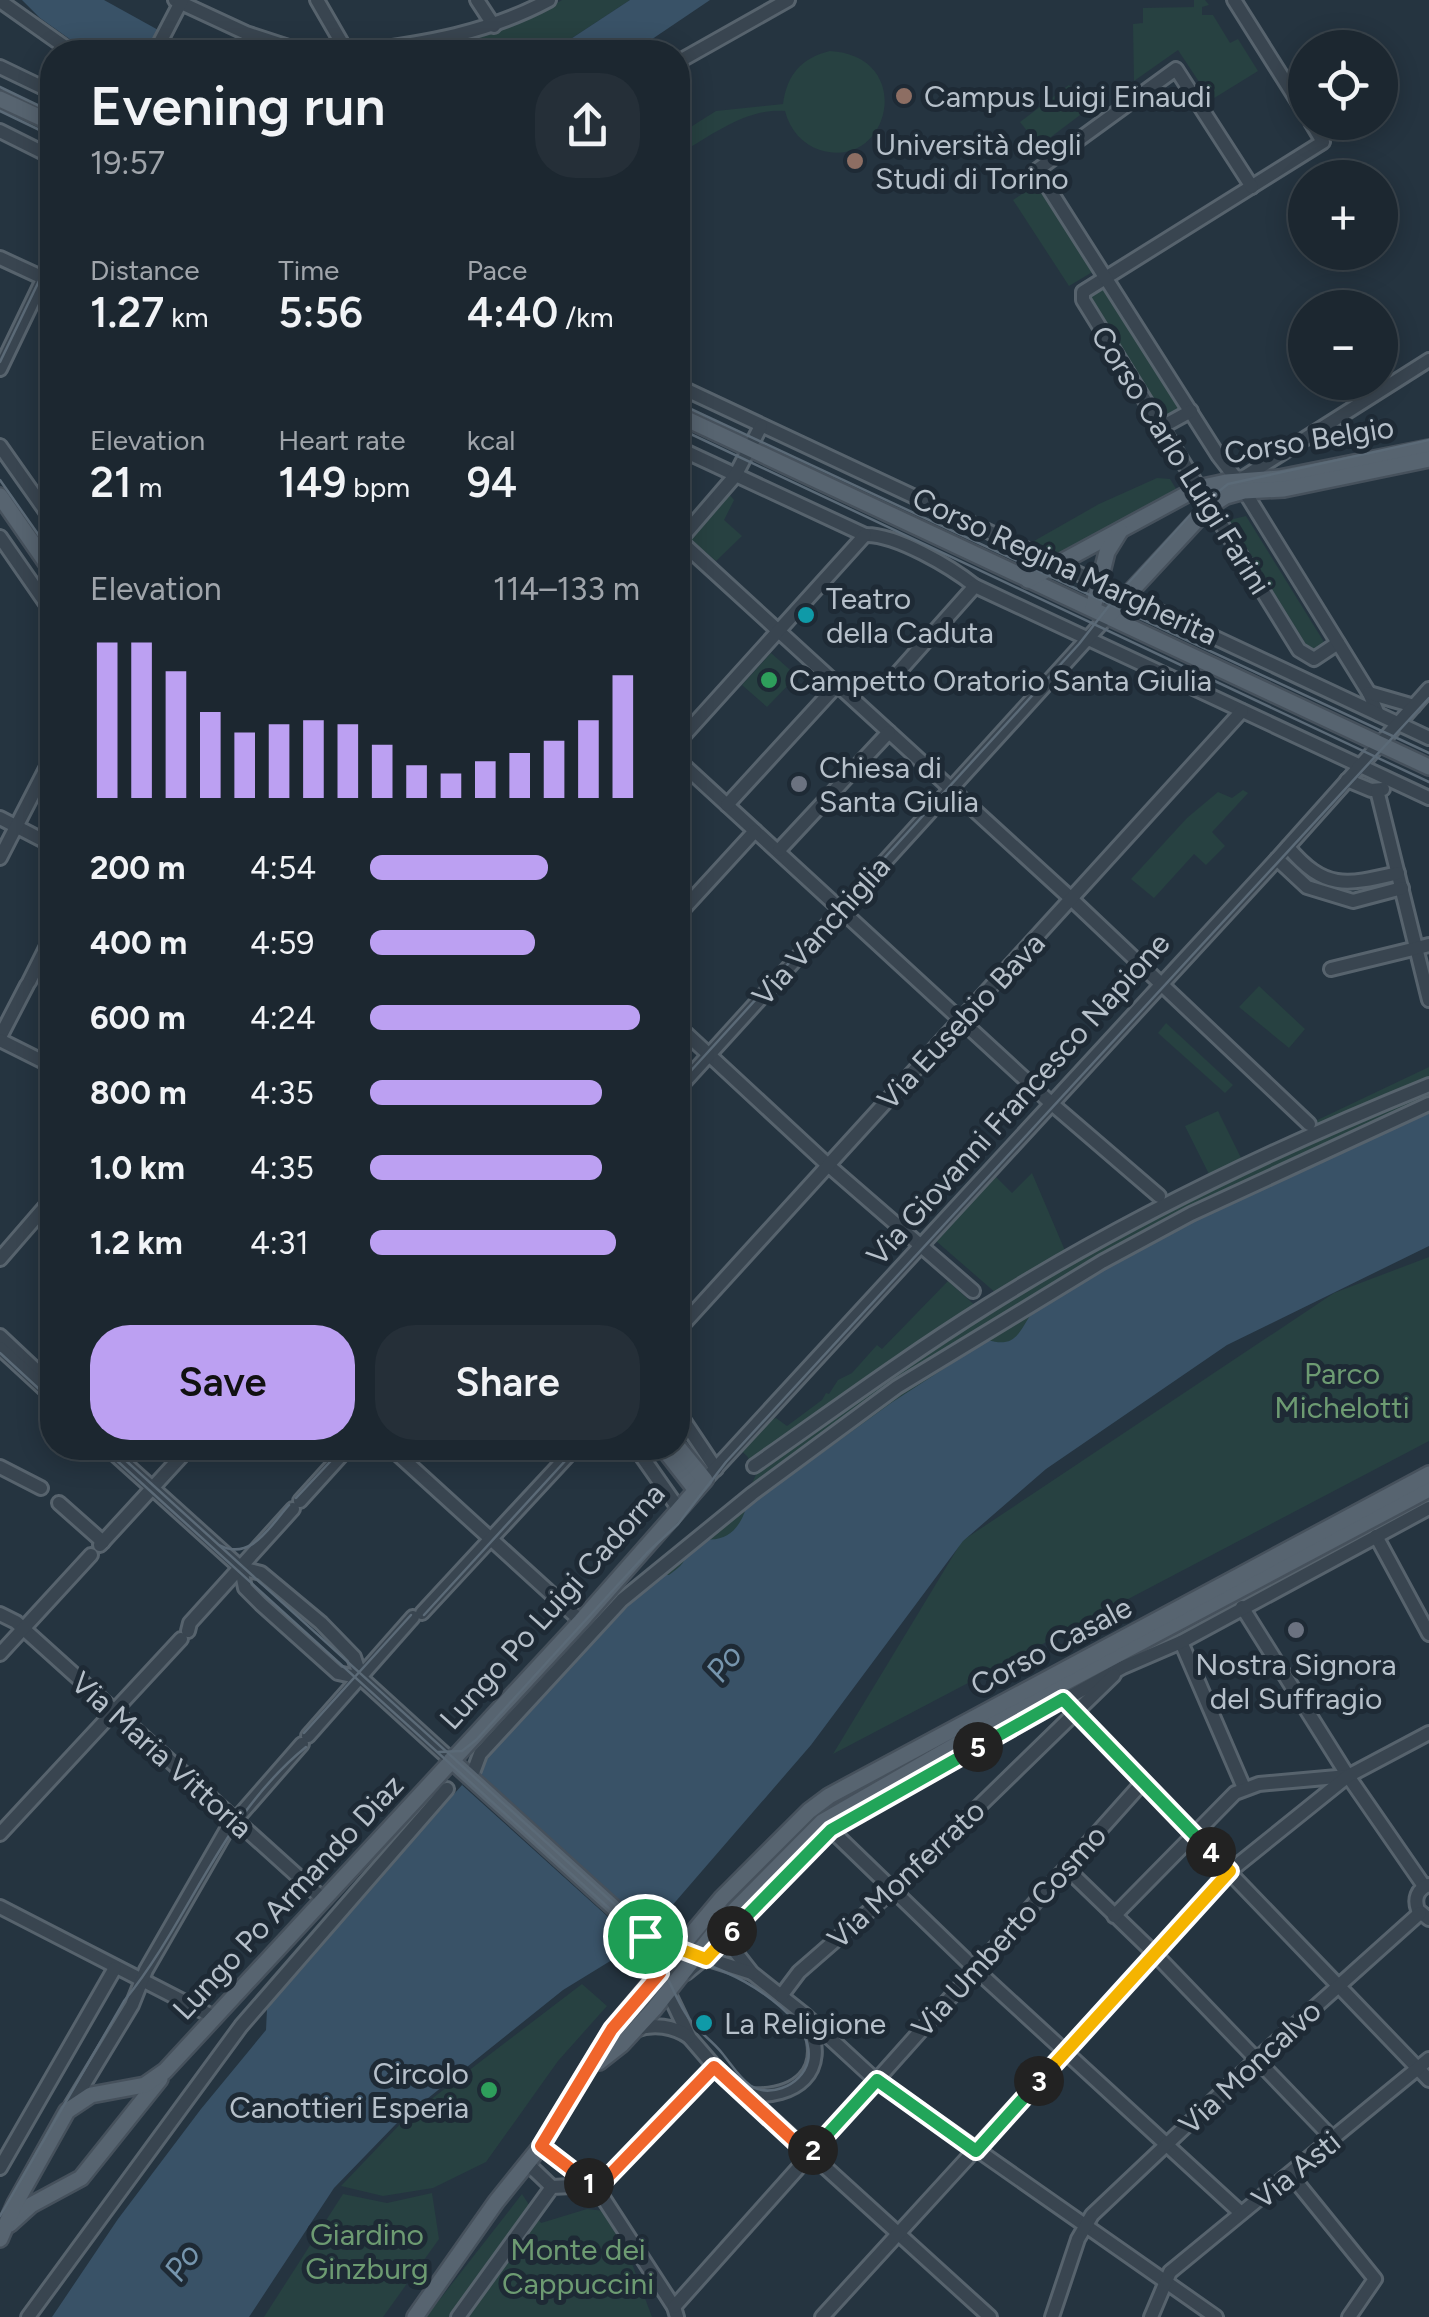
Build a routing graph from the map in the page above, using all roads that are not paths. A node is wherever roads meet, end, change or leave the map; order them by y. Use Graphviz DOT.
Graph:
graph roads {
  1 [pos="318,0"];
  2 [pos="477,0"];
  3 [pos="549,0"];
  4 [pos="788,0"];
  5 [pos="1234,0"];
  6 [pos="183,4"];
  7 [pos="2,6"];
  8 [pos="494,26"];
  9 [pos="54,40"];
  10 [pos="162,40"];
  11 [pos="267,40"];
  12 [pos="340,40"];
  13 [pos="438,40"];
  14 [pos="690,55"];
  15 [pos="0,67"];
  16 [pos="40,86"];
  17 [pos="1288,86"];
  18 [pos="0,98"];
  19 [pos="40,117"];
  20 [pos="0,132"];
  21 [pos="1322,140"];
  22 [pos="40,151"];
  23 [pos="1252,187"];
  24 [pos="0,258"];
  25 [pos="40,276"];
  26 [pos="1106,276"];
  27 [pos="40,295"];
  28 [pos="1429,360"];
  29 [pos="0,369"];
  30 [pos="690,392"];
  31 [pos="1191,410"];
  32 [pos="690,421"];
  33 [pos="761,426"];
  34 [pos="1160,428"];
  35 [pos="0,446"];
  36 [pos="1429,448"];
  37 [pos="750,449"];
  38 [pos="690,454"];
  39 [pos="1429,459"];
  40 [pos="735,476"];
  41 [pos="1241,486"];
  42 [pos="1198,488"];
  43 [pos="0,496"];
  44 [pos="40,503"];
  45 [pos="1210,506"];
  46 [pos="690,527"];
  47 [pos="1122,527"];
  48 [pos="865,535"];
  49 [pos="0,538"];
  50 [pos="690,551"];
  51 [pos="40,554"];
  52 [pos="1056,566"];
  53 [pos="1028,580"];
  54 [pos="1098,584"];
  55 [pos="975,586"];
  56 [pos="40,595"];
  57 [pos="1126,596"];
  58 [pos="1101,612"];
  59 [pos="778,633"];
  60 [pos="1086,640"];
  61 [pos="1338,644"];
  62 [pos="1299,650"];
  63 [pos="1284,670"];
  64 [pos="894,676"];
  65 [pos="838,684"];
  66 [pos="1429,690"];
  67 [pos="1369,693"];
  68 [pos="1414,706"];
  69 [pos="1242,711"];
  70 [pos="1378,714"];
  71 [pos="1397,723"];
  72 [pos="690,729"];
  73 [pos="889,732"];
  74 [pos="1427,737"];
  75 [pos="1379,744"];
  76 [pos="1360,766"];
  77 [pos="1429,768"];
  78 [pos="690,771"];
  79 [pos="40,780"];
  80 [pos="1347,780"];
  81 [pos="1400,784"];
  82 [pos="952,788"];
  83 [pos="1377,790"];
  84 [pos="1429,798"];
  85 [pos="727,806"];
  86 [pos="0,818"];
  87 [pos="16,826"];
  88 [pos="756,831"];
  89 [pos="40,839"];
  90 [pos="1288,847"];
  91 [pos="779,850"];
  92 [pos="0,858"];
  93 [pos="1277,859"];
  94 [pos="1308,866"];
  95 [pos="1398,873"];
  96 [pos="1296,878"];
  97 [pos="1366,881"];
  98 [pos="1332,887"];
  99 [pos="1402,888"];
  100 [pos="1370,896"];
  101 [pos="1073,900"];
  102 [pos="690,903"];
  103 [pos="840,909"];
  104 [pos="1423,947"];
  105 [pos="40,960"];
  106 [pos="1331,970"];
  107 [pos="1161,981"];
  108 [pos="1429,1000"];
  109 [pos="961,1019"];
  110 [pos="690,1037"];
  111 [pos="0,1038"];
  112 [pos="708,1054"];
  113 [pos="40,1060"];
  114 [pos="690,1075"];
  115 [pos="1429,1085"];
  116 [pos="1052,1104"];
  117 [pos="1429,1104"];
  118 [pos="1309,1124"];
  119 [pos="828,1166"];
  120 [pos="1159,1196"];
  121 [pos="40,1213"];
  122 [pos="40,1213"];
  123 [pos="920,1247"];
  124 [pos="0,1249"];
  125 [pos="0,1259"];
  126 [pos="973,1291"];
  127 [pos="690,1317"];
  128 [pos="0,1336"];
  129 [pos="0,1348"];
  130 [pos="40,1378"];
  131 [pos="40,1385"];
  132 [pos="690,1442"];
  133 [pos="121,1460"];
  134 [pos="178,1460"];
  135 [pos="337,1460"];
  136 [pos="404,1460"];
  137 [pos="555,1460"];
  138 [pos="563,1460"];
  139 [pos="644,1460"];
  140 [pos="679,1460"];
  141 [pos="689,1460"];
  142 [pos="754,1466"];
  143 [pos="0,1467"];
  144 [pos="1429,1474"];
  145 [pos="705,1480"];
  146 [pos="41,1488"];
  147 [pos="152,1488"];
  148 [pos="1429,1488"];
  149 [pos="63,1507"];
  150 [pos="678,1508"];
  151 [pos="1429,1508"];
  152 [pos="1376,1536"];
  153 [pos="488,1537"];
  154 [pos="98,1547"];
  155 [pos="241,1568"];
  156 [pos="1242,1607"];
  157 [pos="0,1614"];
  158 [pos="581,1621"];
  159 [pos="23,1628"];
  160 [pos="1429,1634"];
  161 [pos="1143,1641"];
  162 [pos="1181,1642"];
  163 [pos="0,1654"];
  164 [pos="1122,1667"];
  165 [pos="361,1678"];
  166 [pos="1054,1689"];
  167 [pos="113,1711"];
  168 [pos="1078,1714"];
  169 [pos="1429,1733"];
  170 [pos="450,1760"];
  171 [pos="472,1773"];
  172 [pos="1348,1776"];
  173 [pos="1142,1783"];
  174 [pos="1244,1788"];
  175 [pos="447,1790"];
  176 [pos="234,1820"];
  177 [pos="827,1826"];
  178 [pos="0,1834"];
  179 [pos="1192,1834"];
  180 [pos="1066,1868"];
  181 [pos="1230,1871"];
  182 [pos="1427,1885"];
  183 [pos="892,1891"];
  184 [pos="323,1899"];
  185 [pos="0,1906"];
  186 [pos="1114,1916"];
  187 [pos="1424,1916"];
  188 [pos="724,1930"];
  189 [pos="645,1936"];
  190 [pos="678,1950"];
  191 [pos="1155,1954"];
  192 [pos="701,1957"];
  193 [pos="115,1968"];
  194 [pos="974,1968"];
  195 [pos="660,1973"];
  196 [pos="752,1973"];
  197 [pos="140,1981"];
  198 [pos="1339,1985"];
  199 [pos="668,1992"];
  200 [pos="782,1996"];
  201 [pos="805,2015"];
  202 [pos="214,2018"];
  203 [pos="635,2030"];
  204 [pos="690,2038"];
  205 [pos="1066,2051"];
  206 [pos="1256,2060"];
  207 [pos="1423,2064"];
  208 [pos="714,2067"];
  209 [pos="592,2068"];
  210 [pos="165,2071"];
  211 [pos="877,2080"];
  212 [pos="1429,2080"];
  213 [pos="748,2095"];
  214 [pos="67,2112"];
  215 [pos="133,2113"];
  216 [pos="1334,2140"];
  217 [pos="1169,2144"];
  218 [pos="541,2146"];
  219 [pos="976,2151"];
  220 [pos="808,2154"];
  221 [pos="40,2163"];
  222 [pos="528,2164"];
  223 [pos="1,2166"];
  224 [pos="1290,2174"];
  225 [pos="592,2185"];
  226 [pos="552,2187"];
  227 [pos="1242,2213"];
  228 [pos="1084,2226"];
  229 [pos="4,2233"];
  230 [pos="896,2234"];
  231 [pos="1164,2282"];
  232 [pos="676,2312"];
  233 [pos="28,2317"];
  234 [pos="414,2317"];
  235 [pos="458,2317"];
  236 [pos="822,2317"];
  237 [pos="990,2317"];
  238 [pos="1052,2317"];
  239 [pos="1151,2317"];
  240 [pos="1216,2317"];
  241 [pos="1349,2317"];
  1 -- 12 [label="street"];
  2 -- 8 [label="street"];
  3 -- 8 [label="street"];
  4 -- 14 [label="street"];
  5 -- 17 [label="street"];
  6 -- 10 [label="street"];
  6 -- 11 [label="street"];
  7 -- 9 [label="street"];
  8 -- 13 [label="street"];
  15 -- 16 [label="street"];
  18 -- 19 [label="main road"];
  20 -- 22 [label="street"];
  21 -- 23 [label="street"];
  23 -- 26 [label="street"];
  23 -- 26 [label="street, Corso Carlo Luigi Farini"];
  24 -- 25 [label="street"];
  26 -- 31 [label="street, Corso Carlo Luigi Farini"];
  26 -- 34 [label="street, Corso Carlo Luigi Farini"];
  27 -- 29 [label="street"];
  28 -- 41 [label="street"];
  30 -- 33 [label="street, Corso Regina Margherita"];
  31 -- 34 [label="street"];
  31 -- 41 [label="street, Corso Carlo Luigi Farini"];
  32 -- 37 [label="main road, Corso Regina Margherita"];
  33 -- 37 [label="street"];
  33 -- 52 [label="street, Corso Regina Margherita"];
  34 -- 42 [label="street, Corso Carlo Luigi Farini"];
  35 -- 44 [label="street"];
  36 -- 41 [label="main road, Corso Belgio"];
  37 -- 40 [label="street"];
  37 -- 53 [label="main road, Corso Regina Margherita"];
  38 -- 40 [label="street, Corso Regina Margherita"];
  39 -- 41 [label="main road, Corso Belgio"];
  40 -- 46 [label="street"];
  40 -- 48 [label="street, Corso Regina Margherita"];
  41 -- 42 [label="main road, Corso Belgio"];
  41 -- 45 [label="main road, Corso Belgio"];
  41 -- 61 [label="street, Corso Carlo Luigi Farini"];
  42 -- 45 [label="street, Corso Carlo Luigi Farini"];
  42 -- 47 [label="main road, Corso Belgio"];
  43 -- 51 [label="main road"];
  45 -- 57 [label="main road"];
  45 -- 62 [label="street, Corso Carlo Luigi Farini"];
  47 -- 52 [label="main road, Corso Belgio"];
  47 -- 54 [label="main road"];
  48 -- 55 [label="street, Corso Regina Margherita"];
  48 -- 59 [label="street"];
  49 -- 56 [label="street"];
  50 -- 59 [label="street"];
  52 -- 53 [label="main road, Corso Belgio"];
  52 -- 54 [label="street, Corso Regina Margherita"];
  53 -- 58 [label="main road, Corso Regina Margherita"];
  54 -- 57 [label="street, Corso Regina Margherita"];
  54 -- 58 [label="main road"];
  55 -- 60 [label="street, Corso Regina Margherita"];
  55 -- 64 [label="street"];
  57 -- 58 [label="main road"];
  57 -- 63 [label="street, Corso Regina Margherita"];
  58 -- 60 [label="street, Via Vanchiglia"];
  58 -- 75 [label="main road, Corso Regina Margherita"];
  59 -- 65 [label="street"];
  59 -- 72 [label="street"];
  60 -- 69 [label="street, Corso Regina Margherita"];
  60 -- 82 [label="street, Via Vanchiglia"];
  61 -- 62 [label="street"];
  61 -- 67 [label="street, Corso Carlo Luigi Farini"];
  62 -- 63 [label="street"];
  63 -- 70 [label="street, Corso Regina Margherita"];
  65 -- 73 [label="street"];
  65 -- 85 [label="street"];
  66 -- 68 [label="street, Via Giovanni Francesco Napione"];
  67 -- 68 [label="street"];
  67 -- 70 [label="street, Corso Carlo Luigi Farini"];
  68 -- 71 [label="street, Via Giovanni Francesco Napione"];
  68 -- 74 [label="street, Corso Regina Margherita"];
  69 -- 76 [label="street, Corso Regina Margherita"];
  69 -- 101 [label="street, Via Eusebio Bava"];
  70 -- 71 [label="street, Corso Regina Margherita"];
  71 -- 74 [label="street, Corso Regina Margherita"];
  71 -- 75 [label="street, Via Giovanni Francesco Napione"];
  73 -- 82 [label="street"];
  73 -- 91 [label="street"];
  75 -- 76 [label="street, Via Giovanni Francesco Napione"];
  75 -- 77 [label="main road, Corso Regina Margherita"];
  76 -- 80 [label="street, Via Giovanni Francesco Napione"];
  76 -- 81 [label="street, Corso Regina Margherita"];
  78 -- 85 [label="street"];
  79 -- 87 [label="street"];
  80 -- 83 [label="street"];
  80 -- 90 [label="street, Via Giovanni Francesco Napione"];
  81 -- 83 [label="street"];
  81 -- 84 [label="street, Corso Regina Margherita"];
  82 -- 101 [label="street"];
  82 -- 103 [label="street, Via Vanchiglia"];
  83 -- 95 [label="street"];
  85 -- 88 [label="street"];
  86 -- 87 [label="street"];
  87 -- 89 [label="street"];
  87 -- 92 [label="street"];
  88 -- 91 [label="street"];
  88 -- 102 [label="street"];
  90 -- 93 [label="street, Via Giovanni Francesco Napione"];
  90 -- 94 [label="street"];
  91 -- 103 [label="street"];
  93 -- 96 [label="street"];
  93 -- 107 [label="street, Via Giovanni Francesco Napione"];
  94 -- 96 [label="street"];
  94 -- 98 [label="street"];
  95 -- 97 [label="street"];
  95 -- 99 [label="street"];
  96 -- 98 [label="street"];
  97 -- 98 [label="street"];
  97 -- 100 [label="street"];
  98 -- 100 [label="street"];
  99 -- 100 [label="street"];
  99 -- 104 [label="street"];
  101 -- 107 [label="street"];
  101 -- 109 [label="street, Via Eusebio Bava"];
  103 -- 109 [label="street"];
  103 -- 112 [label="street, Via Vanchiglia"];
  104 -- 106 [label="street"];
  104 -- 108 [label="street"];
  105 -- 111 [label="street"];
  107 -- 116 [label="street, Via Giovanni Francesco Napione"];
  107 -- 118 [label="street"];
  109 -- 116 [label="street"];
  109 -- 119 [label="street, Via Eusebio Bava"];
  110 -- 112 [label="street"];
  111 -- 113 [label="street"];
  112 -- 114 [label="street, Via Vanchiglia"];
  112 -- 119 [label="street"];
  115 -- 142 [label="street"];
  116 -- 120 [label="street"];
  116 -- 123 [label="street, Via Giovanni Francesco Napione"];
  117 -- 171 [label="street"];
  119 -- 123 [label="street"];
  119 -- 127 [label="street, Via Eusebio Bava"];
  121 -- 124 [label="street"];
  122 -- 125 [label="street"];
  123 -- 126 [label="street"];
  123 -- 145 [label="street, Via Giovanni Francesco Napione"];
  128 -- 130 [label="street"];
  129 -- 131 [label="street"];
  132 -- 145 [label="street"];
  133 -- 147 [label="street"];
  134 -- 147 [label="street"];
  135 -- 155 [label="street"];
  136 -- 153 [label="street"];
  137 -- 153 [label="street"];
  138 -- 153 [label="street"];
  139 -- 150 [label="street"];
  140 -- 145 [label="main road"];
  141 -- 145 [label="main road"];
  143 -- 146 [label="street"];
  144 -- 166 [label="main road, Corso Casale"];
  145 -- 150 [label="main road, Lungo Po Luigi Cadorna"];
  147 -- 154 [label="street"];
  147 -- 155 [label="street"];
  148 -- 161 [label="main road, Corso Casale"];
  149 -- 154 [label="street"];
  150 -- 158 [label="main road, Lungo Po Luigi Cadorna"];
  151 -- 152 [label="street, Corso Casale"];
  152 -- 156 [label="street, Corso Casale"];
  152 -- 160 [label="street"];
  153 -- 158 [label="street"];
  153 -- 165 [label="street"];
  154 -- 159 [label="street"];
  155 -- 165 [label="street"];
  155 -- 165 [label="street"];
  155 -- 167 [label="street"];
  156 -- 162 [label="street, Corso Casale"];
  156 -- 172 [label="street"];
  157 -- 159 [label="street, Via Maria Vittoria"];
  158 -- 170 [label="main road, Lungo Po Luigi Cadorna"];
  159 -- 163 [label="street"];
  159 -- 167 [label="street, Via Maria Vittoria"];
  161 -- 162 [label="street"];
  161 -- 166 [label="main road, Corso Casale"];
  162 -- 164 [label="street, Corso Casale"];
  162 -- 174 [label="street"];
  164 -- 166 [label="street, Corso Casale"];
  164 -- 168 [label="street, Corso Casale"];
  165 -- 170 [label="street"];
  165 -- 176 [label="street"];
  166 -- 168 [label="street"];
  166 -- 177 [label="main road, Corso Casale"];
  166 -- 190 [label="main road, Corso Casale"];
  167 -- 176 [label="street, Via Maria Vittoria"];
  167 -- 178 [label="street"];
  168 -- 173 [label="street"];
  168 -- 183 [label="street, Via Monferrato"];
  169 -- 172 [label="street"];
  170 -- 171 [label="main road"];
  170 -- 184 [label="main road, Lungo Po Armando Diaz"];
  171 -- 189 [label="main road"];
  172 -- 174 [label="street"];
  172 -- 181 [label="street"];
  172 -- 182 [label="street"];
  173 -- 179 [label="street"];
  173 -- 180 [label="street, Via Umberto Cosmo"];
  174 -- 179 [label="street"];
  175 -- 233 [label="street"];
  176 -- 184 [label="street, Via Maria Vittoria"];
  176 -- 197 [label="street"];
  177 -- 183 [label="street"];
  177 -- 188 [label="street, Corso Casale"];
  177 -- 188 [label="main road, Corso Casale"];
  179 -- 181 [label="street"];
  179 -- 186 [label="street"];
  180 -- 186 [label="street"];
  180 -- 194 [label="street, Via Umberto Cosmo"];
  181 -- 191 [label="street"];
  181 -- 198 [label="street"];
  182 -- 187 [label="street"];
  183 -- 194 [label="street"];
  183 -- 200 [label="street, Via Monferrato"];
  184 -- 202 [label="main road, Lungo Po Armando Diaz"];
  185 -- 193 [label="street"];
  186 -- 191 [label="street"];
  187 -- 198 [label="street, Via Moncalvo"];
  188 -- 192 [label="main road, Corso Casale"];
  188 -- 196 [label="street"];
  189 -- 190 [label="main road"];
  189 -- 195 [label="main road"];
  190 -- 192 [label="main road"];
  190 -- 195 [label="main road, Corso Casale"];
  191 -- 205 [label="street"];
  191 -- 206 [label="street"];
  192 -- 196 [label="street"];
  192 -- 199 [label="main road"];
  193 -- 197 [label="street"];
  193 -- 223 [label="street"];
  194 -- 205 [label="street"];
  194 -- 211 [label="street, Via Umberto Cosmo"];
  195 -- 199 [label="main road"];
  195 -- 209 [label="main road, Corso Casale"];
  196 -- 200 [label="street"];
  197 -- 202 [label="street"];
  197 -- 214 [label="street"];
  198 -- 206 [label="street, Via Moncalvo"];
  198 -- 207 [label="street"];
  199 -- 203 [label="main road"];
  199 -- 204 [label="street"];
  200 -- 201 [label="street"];
  201 -- 211 [label="street"];
  201 -- 213 [label="street"];
  202 -- 210 [label="main road, Lungo Po Armando Diaz"];
  203 -- 204 [label="street"];
  203 -- 209 [label="main road"];
  204 -- 208 [label="street"];
  205 -- 217 [label="street"];
  205 -- 219 [label="street"];
  206 -- 216 [label="street"];
  206 -- 217 [label="street, Via Moncalvo"];
  207 -- 212 [label="street"];
  207 -- 216 [label="street, Via Asti"];
  208 -- 213 [label="street"];
  208 -- 225 [label="street"];
  209 -- 218 [label="main road"];
  210 -- 214 [label="main road"];
  210 -- 215 [label="main road, Lungo Po Armando Diaz"];
  211 -- 219 [label="street"];
  211 -- 220 [label="street, Via Umberto Cosmo"];
  213 -- 220 [label="street"];
  214 -- 221 [label="main road"];
  215 -- 221 [label="main road"];
  215 -- 229 [label="main road"];
  216 -- 224 [label="street, Via Asti"];
  217 -- 227 [label="street"];
  217 -- 228 [label="street, Via Moncalvo"];
  218 -- 222 [label="main road"];
  218 -- 225 [label="street"];
  219 -- 228 [label="street"];
  219 -- 230 [label="street"];
  220 -- 230 [label="street"];
  220 -- 232 [label="street, Via Umberto Cosmo"];
  221 -- 229 [label="main road"];
  222 -- 226 [label="street"];
  222 -- 234 [label="main road"];
  224 -- 227 [label="street, Via Asti"];
  224 -- 241 [label="street"];
  225 -- 226 [label="street"];
  225 -- 232 [label="street"];
  226 -- 235 [label="street"];
  227 -- 231 [label="street, Via Asti"];
  228 -- 231 [label="street"];
  228 -- 238 [label="street"];
  230 -- 236 [label="street"];
  230 -- 237 [label="street"];
  231 -- 239 [label="street"];
  231 -- 240 [label="street"];
}
